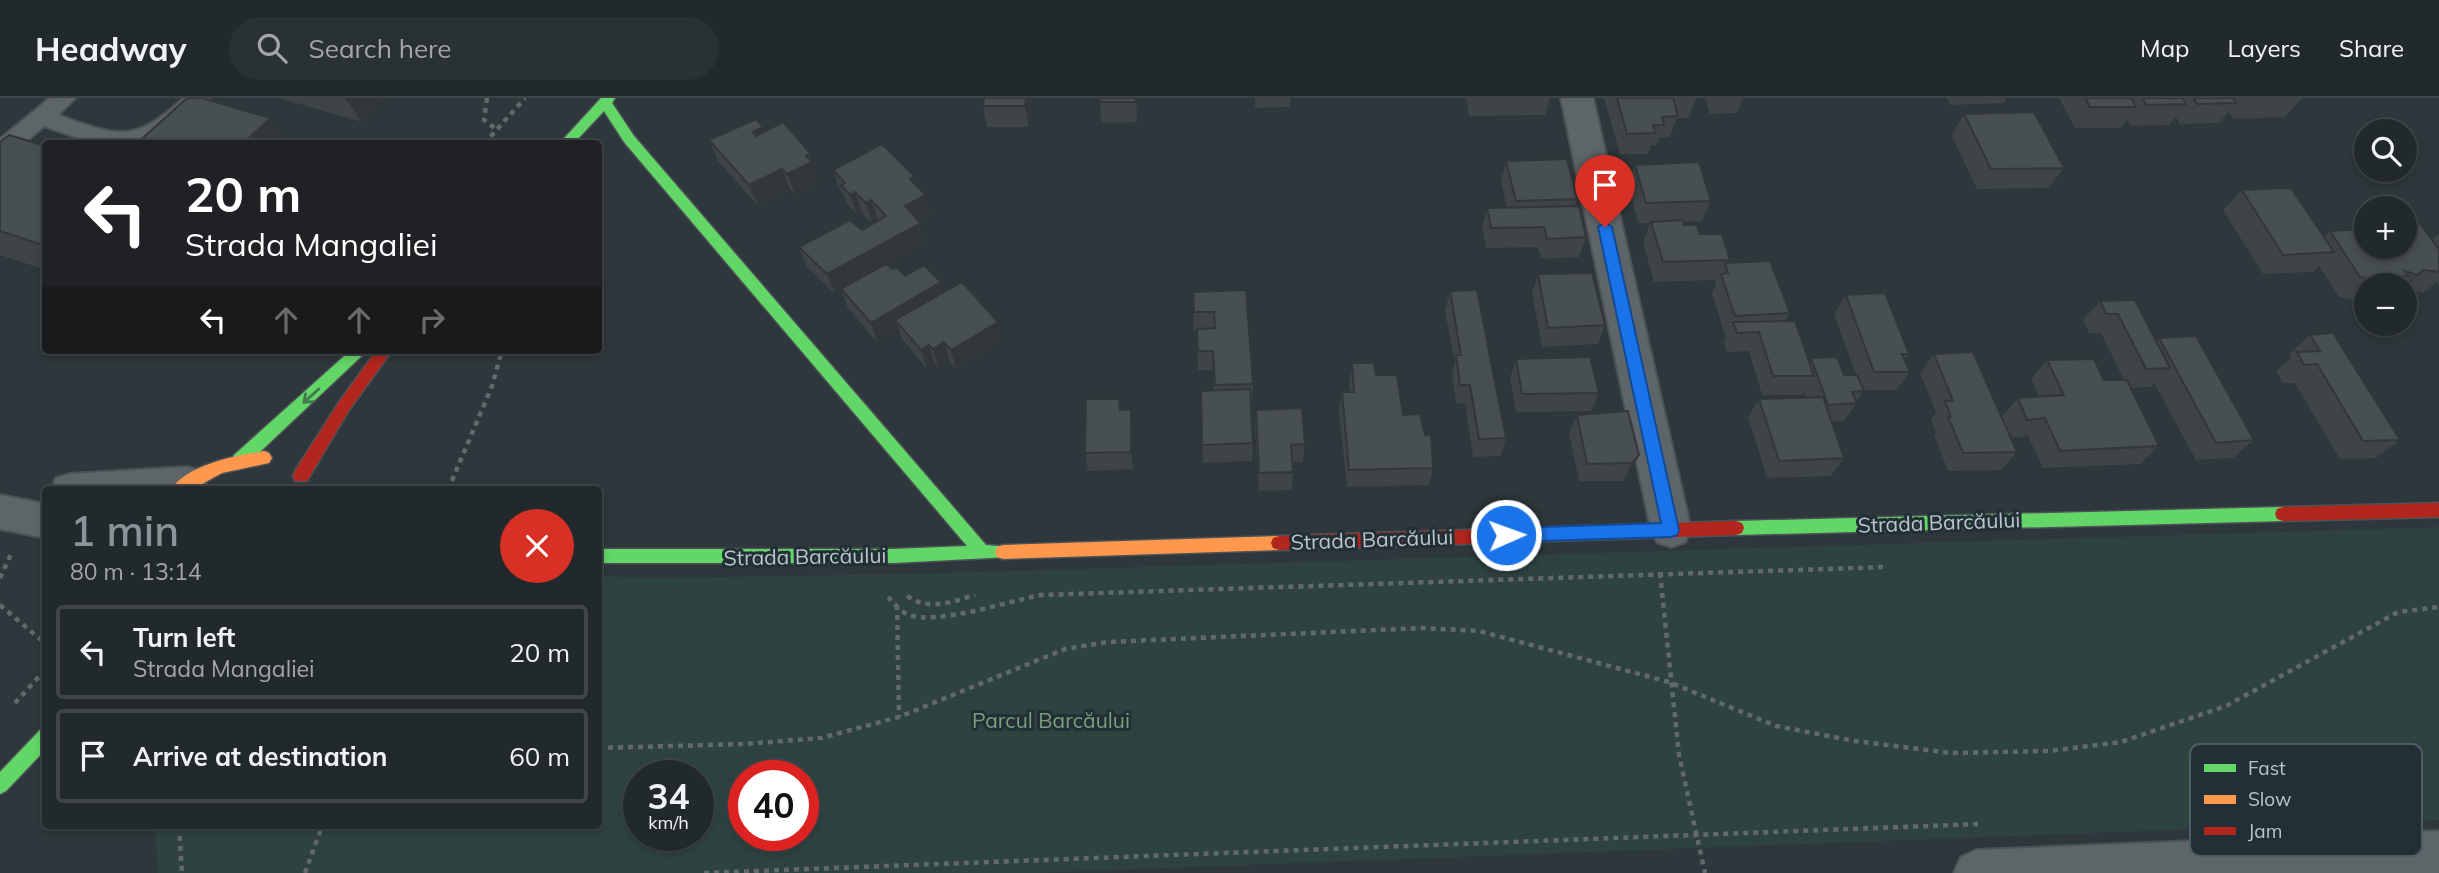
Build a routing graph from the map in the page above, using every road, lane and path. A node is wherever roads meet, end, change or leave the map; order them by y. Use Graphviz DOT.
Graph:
graph roads {
  1 [pos="64,98"];
  2 [pos="198,98"];
  3 [pos="487,98"];
  4 [pos="525,98"];
  5 [pos="1577,98"];
  6 [pos="607,101"];
  7 [pos="41,117"];
  8 [pos="496,129"];
  9 [pos="111,140"];
  10 [pos="130,140"];
  11 [pos="487,140"];
  12 [pos="569,140"];
  13 [pos="0,151"];
  14 [pos="357,354"];
  15 [pos="383,354"];
  16 [pos="501,354"];
  17 [pos="240,460"];
  18 [pos="305,483"];
  19 [pos="183,486"];
  20 [pos="450,486"];
  21 [pos="42,491"];
  22 [pos="0,492"];
  23 [pos="2439,510"];
  24 [pos="0,512"];
  25 [pos="42,520"];
  26 [pos="1671,530"];
  27 [pos="982,552"];
  28 [pos="602,556"];
  29 [pos="1659,563"];
  30 [pos="1897,567"];
  31 [pos="1660,575"];
  32 [pos="880,589"];
  33 [pos="897,596"];
  34 [pos="0,605"];
  35 [pos="897,605"];
  36 [pos="2439,607"];
  37 [pos="42,641"];
  38 [pos="42,673"];
  39 [pos="1670,682"];
  40 [pos="9,709"];
  41 [pos="899,717"];
  42 [pos="42,735"];
  43 [pos="42,740"];
  44 [pos="602,748"];
  45 [pos="31,750"];
  46 [pos="0,785"];
  47 [pos="1984,824"];
  48 [pos="179,829"];
  49 [pos="321,829"];
  50 [pos="1695,835"];
  51 [pos="2370,856"];
  52 [pos="182,873"];
  53 [pos="306,873"];
  54 [pos="704,873"];
  55 [pos="1705,873"];
  56 [pos="1977,873"];
  1 -- 7 [label="lane"];
  2 -- 10 [label="lane"];
  3 -- 8 [label="path"];
  4 -- 8 [label="path"];
  5 -- 26 [label="street"];
  6 -- 12 [label="street"];
  6 -- 27 [label="street"];
  7 -- 9 [label="lane"];
  7 -- 13 [label="lane"];
  8 -- 11 [label="path"];
  14 -- 17 [label="street, one-way"];
  15 -- 18 [label="street"];
  16 -- 20 [label="path"];
  17 -- 18 [label="street"];
  17 -- 19 [label="street"];
  21 -- 22 [label="street"];
  23 -- 26 [label="street, Strada Barcăului"];
  24 -- 25 [label="street"];
  26 -- 27 [label="street, Strada Barcăului"];
  27 -- 28 [label="street, Strada Barcăului"];
  29 -- 31 [label="path"];
  30 -- 31 [label="path"];
  31 -- 35 [label="path"];
  31 -- 39 [label="path"];
  32 -- 35 [label="path"];
  33 -- 35 [label="path"];
  34 -- 37 [label="path"];
  35 -- 41 [label="path"];
  36 -- 39 [label="path"];
  38 -- 40 [label="path"];
  39 -- 41 [label="path"];
  39 -- 50 [label="path"];
  41 -- 44 [label="path"];
  42 -- 45 [label="street"];
  43 -- 45 [label="street"];
  45 -- 46 [label="street"];
  47 -- 50 [label="path"];
  48 -- 52 [label="path"];
  49 -- 53 [label="path"];
  50 -- 54 [label="path"];
  50 -- 55 [label="path"];
  51 -- 56 [label="street"];
}
